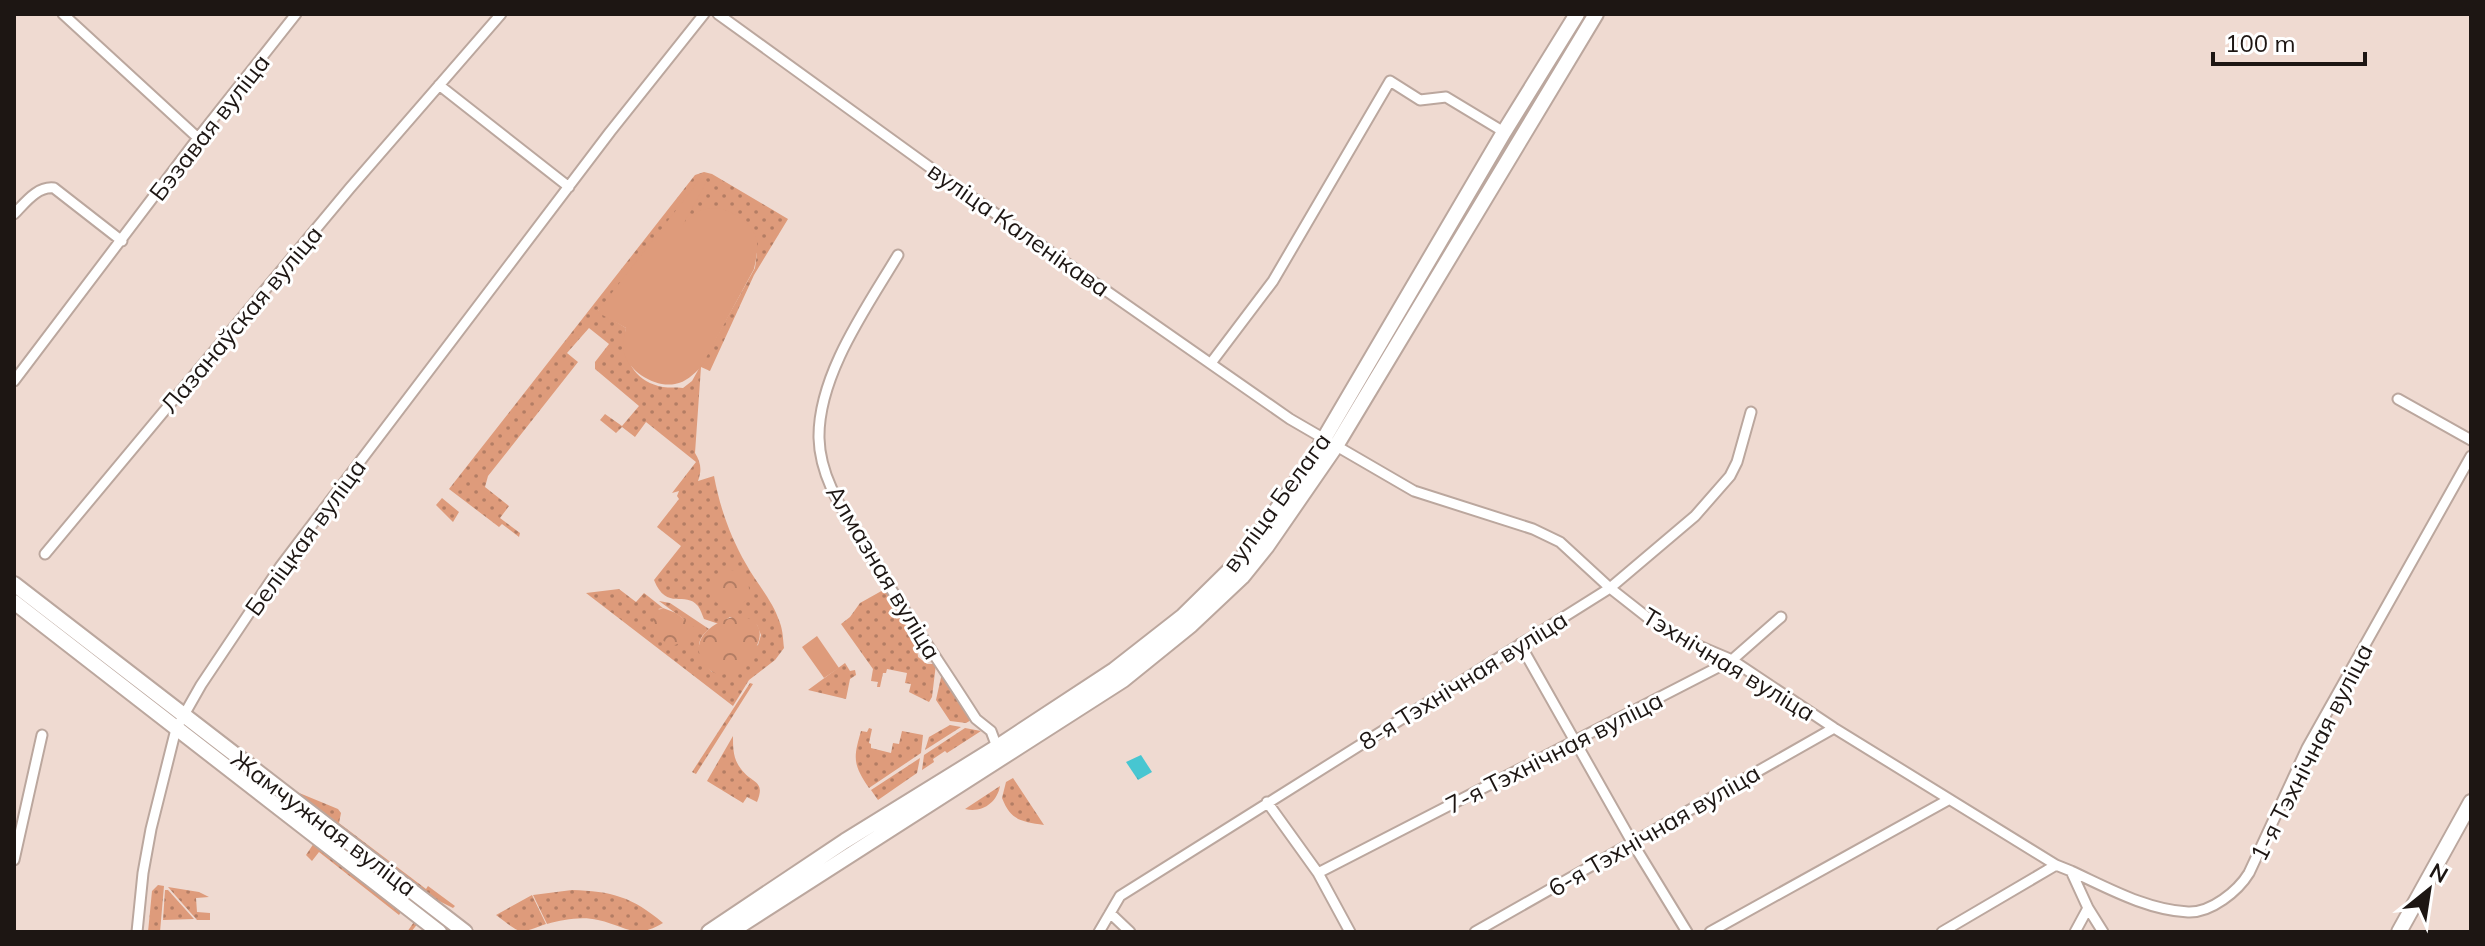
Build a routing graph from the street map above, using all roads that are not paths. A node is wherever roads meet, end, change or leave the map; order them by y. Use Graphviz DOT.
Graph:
graph roads {
  1 [pos="63,14"];
  2 [pos="296,14"];
  3 [pos="501,14"];
  4 [pos="704,14"];
  5 [pos="718,14"];
  6 [pos="1577,14"];
  7 [pos="1596,14"];
  8 [pos="439,85"];
  9 [pos="1504,132"];
  10 [pos="198,138"];
  11 [pos="569,187"];
  12 [pos="14,214"];
  13 [pos="122,241"];
  14 [pos="898,255"];
  15 [pos="1211,363"];
  16 [pos="14,381"];
  17 [pos="2398,399"];
  18 [pos="1751,412"];
  19 [pos="2471,440"];
  20 [pos="1330,442"];
  21 [pos="2471,456"];
  22 [pos="45,554"];
  23 [pos="14,584"];
  24 [pos="1610,588"];
  25 [pos="14,602"];
  26 [pos="1781,617"];
  27 [pos="1520,644"];
  28 [pos="1732,660"];
  29 [pos="184,714"];
  30 [pos="1834,728"];
  31 [pos="176,729"];
  32 [pos="42,735"];
  33 [pos="1574,742"];
  34 [pos="997,747"];
  35 [pos="1948,800"];
  36 [pos="1267,802"];
  37 [pos="2471,802"];
  38 [pos="1632,842"];
  39 [pos="15,854"];
  40 [pos="2056,865"];
  41 [pos="2071,871"];
  42 [pos="1318,873"];
  43 [pos="2088,908"];
  44 [pos="1110,913"];
  45 [pos="137,932"];
  46 [pos="439,932"];
  47 [pos="465,932"];
  48 [pos="709,932"];
  49 [pos="730,932"];
  50 [pos="1099,932"];
  51 [pos="1130,932"];
  52 [pos="1350,932"];
  53 [pos="1475,932"];
  54 [pos="1687,932"];
  55 [pos="1710,932"];
  56 [pos="1942,932"];
  57 [pos="2075,932"];
  58 [pos="2103,932"];
  59 [pos="2399,932"];
  1 -- 10 [label="street"];
  2 -- 10 [label="street, Бэзавая вуліца"];
  3 -- 8 [label="street, Лазанаўская вуліца"];
  4 -- 11 [label="street, Беліцкая вуліца"];
  5 -- 15 [label="street, вуліца Каленікава"];
  6 -- 9 [label="street, вуліца Белага"];
  7 -- 20 [label="street, вуліца Белага"];
  8 -- 11 [label="street"];
  8 -- 22 [label="street, Лазанаўская вуліца"];
  9 -- 15 [label="street"];
  9 -- 20 [label="street, вуліца Белага"];
  10 -- 13 [label="street, Бэзавая вуліца"];
  11 -- 29 [label="street, Беліцкая вуліца"];
  12 -- 13 [label="street"];
  13 -- 16 [label="street, Бэзавая вуліца"];
  14 -- 34 [label="street, Алмазная вуліца"];
  15 -- 20 [label="street, вуліца Каленікава"];
  17 -- 19 [label="street"];
  18 -- 24 [label="street, 8-я Тэхнічная вуліца"];
  20 -- 24 [label="street, Тэхнічная вуліца"];
  20 -- 34 [label="street, вуліца Белага"];
  20 -- 49 [label="street, вуліца Белага"];
  21 -- 41 [label="street, 1-я Тэхнічная вуліца"];
  23 -- 29 [label="street, Жамчужная вуліца"];
  24 -- 27 [label="street, 8-я Тэхнічная вуліца"];
  24 -- 28 [label="street, Тэхнічная вуліца"];
  25 -- 31 [label="street, Жамчужная вуліца"];
  26 -- 28 [label="street, 7-я Тэхнічная вуліца"];
  27 -- 33 [label="street"];
  27 -- 36 [label="street, 8-я Тэхнічная вуліца"];
  28 -- 30 [label="street, Тэхнічная вуліца"];
  28 -- 33 [label="street, 7-я Тэхнічная вуліца"];
  29 -- 31 [label="street, Беліцкая вуліца"];
  29 -- 47 [label="street, Жамчужная вуліца"];
  30 -- 35 [label="street, Тэхнічная вуліца"];
  30 -- 38 [label="street, 6-я Тэхнічная вуліца"];
  31 -- 45 [label="street, Беліцкая вуліца"];
  31 -- 46 [label="street, Жамчужная вуліца"];
  32 -- 39 [label="street"];
  33 -- 38 [label="street"];
  33 -- 42 [label="street, 7-я Тэхнічная вуліца"];
  34 -- 48 [label="street, вуліца Белага"];
  35 -- 40 [label="street, Тэхнічная вуліца"];
  35 -- 55 [label="street"];
  36 -- 42 [label="street"];
  36 -- 44 [label="street, 8-я Тэхнічная вуліца"];
  37 -- 59 [label="street"];
  38 -- 53 [label="street, 6-я Тэхнічная вуліца"];
  38 -- 54 [label="street"];
  40 -- 41 [label="street, Тэхнічная вуліца"];
  40 -- 56 [label="street"];
  41 -- 43 [label="street"];
  42 -- 52 [label="street"];
  43 -- 57 [label="street"];
  43 -- 58 [label="street"];
  44 -- 50 [label="street"];
  44 -- 51 [label="street"];
}
